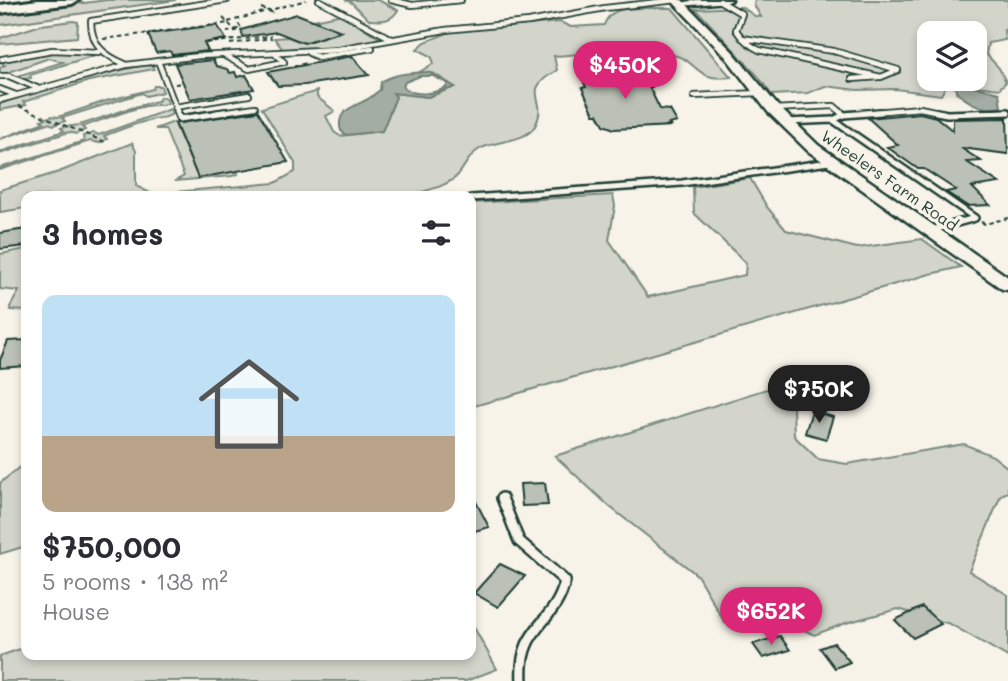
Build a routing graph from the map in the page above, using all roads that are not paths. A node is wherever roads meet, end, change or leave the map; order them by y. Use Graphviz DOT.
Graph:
graph roads {
  1 [pos="23,0"];
  2 [pos="61,0"];
  3 [pos="72,0"];
  4 [pos="227,0"];
  5 [pos="319,0"];
  6 [pos="391,0"];
  7 [pos="456,0"];
  8 [pos="461,0"];
  9 [pos="679,1"];
  10 [pos="704,1"];
  11 [pos="724,1"];
  12 [pos="0,6"];
  13 [pos="742,38"];
  14 [pos="393,39"];
  15 [pos="838,42"];
  16 [pos="832,50"];
  17 [pos="99,52"];
  18 [pos="276,54"];
  19 [pos="225,55"];
  20 [pos="2,59"];
  21 [pos="159,61"];
  22 [pos="126,65"];
  23 [pos="0,76"];
  24 [pos="881,76"];
  25 [pos="852,79"];
  26 [pos="37,88"];
  27 [pos="0,89"];
  28 [pos="759,93"];
  29 [pos="16,95"];
  30 [pos="249,95"];
  31 [pos="694,96"];
  32 [pos="2,100"];
  33 [pos="175,107"];
  34 [pos="255,107"];
  35 [pos="773,109"];
  36 [pos="1008,112"];
  37 [pos="844,115"];
  38 [pos="834,120"];
  39 [pos="785,122"];
  40 [pos="830,162"];
  41 [pos="476,198"];
  42 [pos="932,230"];
  43 [pos="1008,285"];
  44 [pos="502,498"];
  45 [pos="522,681"];
  1 -- 12 [label="highway"];
  2 -- 12 [label="highway"];
  3 -- 12 [label="highway"];
  4 -- 17 [label="lane"];
  5 -- 14 [label="lane"];
  6 -- 7 [label="lane"];
  7 -- 8 [label="lane"];
  9 -- 10 [label="street"];
  9 -- 14 [label="lane"];
  9 -- 28 [label="main road, Wheelers Farm Road"];
  10 -- 11 [label="street"];
  11 -- 13 [label="lane"];
  13 -- 16 [label="lane"];
  13 -- 24 [label="lane"];
  14 -- 18 [label="lane"];
  15 -- 16 [label="lane"];
  16 -- 24 [label="lane"];
  17 -- 20 [label="lane"];
  17 -- 22 [label="lane"];
  18 -- 19 [label="lane"];
  18 -- 19 [label="lane"];
  19 -- 21 [label="lane"];
  21 -- 22 [label="lane"];
  21 -- 33 [label="lane"];
  22 -- 26 [label="lane"];
  23 -- 26 [label="lane"];
  24 -- 25 [label="lane"];
  26 -- 29 [label="lane"];
  27 -- 29 [label="lane"];
  28 -- 31 [label="lane"];
  28 -- 35 [label="main road, Wheelers Farm Road"];
  29 -- 32 [label="lane"];
  30 -- 33 [label="lane"];
  33 -- 34 [label="lane"];
  35 -- 37 [label="lane"];
  35 -- 39 [label="main road, Wheelers Farm Road"];
  36 -- 37 [label="lane"];
  37 -- 38 [label="lane"];
  38 -- 39 [label="lane"];
  38 -- 42 [label="lane"];
  39 -- 40 [label="main road, Wheelers Farm Road"];
  40 -- 41 [label="lane"];
  40 -- 42 [label="main road, Wheelers Farm Road"];
  42 -- 43 [label="main road, Wheelers Farm Road"];
  44 -- 45 [label="lane"];
}
